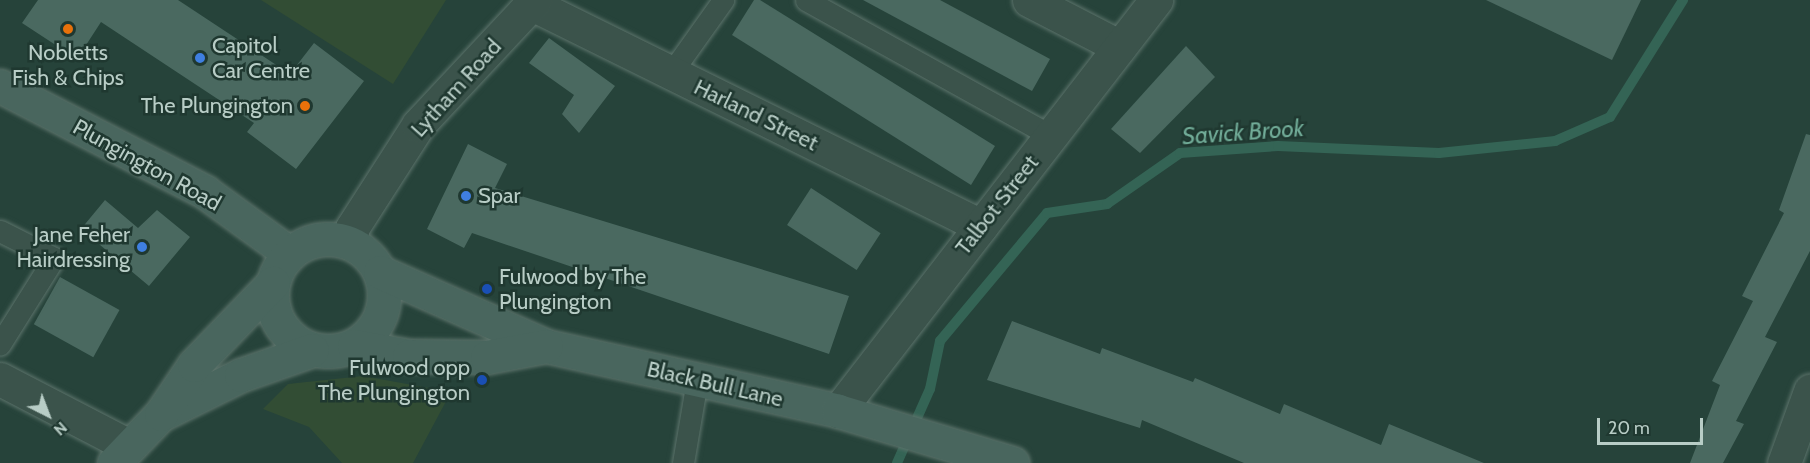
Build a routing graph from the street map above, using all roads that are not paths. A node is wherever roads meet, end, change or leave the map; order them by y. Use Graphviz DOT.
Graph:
graph roads {
  1 [pos="723,0"];
  2 [pos="806,0"];
  3 [pos="1029,0"];
  4 [pos="1156,0"];
  5 [pos="533,2"];
  6 [pos="1120,46"];
  7 [pos="671,73"];
  8 [pos="0,86"];
  9 [pos="1051,136"];
  10 [pos="981,226"];
  11 [pos="0,231"];
  12 [pos="351,243"];
  13 [pos="289,253"];
  14 [pos="381,272"];
  15 [pos="273,284"];
  16 [pos="0,344"];
  17 [pos="354,346"];
  18 [pos="546,346"];
  19 [pos="312,350"];
  20 [pos="0,379"];
  21 [pos="697,380"];
  22 [pos="1810,391"];
  23 [pos="838,411"];
  24 [pos="161,414"];
  25 [pos="121,455"];
  26 [pos="683,463"];
  27 [pos="1012,463"];
  28 [pos="1784,463"];
  1 -- 7 [label="lane"];
  2 -- 9 [label="lane"];
  3 -- 6 [label="street"];
  4 -- 6 [label="street, Talbot Street"];
  5 -- 7 [label="street, Harland Street"];
  5 -- 12 [label="street, Lytham Road"];
  6 -- 9 [label="street, Talbot Street"];
  7 -- 10 [label="street, Harland Street"];
  8 -- 13 [label="street, Plungington Road"];
  9 -- 10 [label="street, Talbot Street"];
  10 -- 23 [label="street, Talbot Street"];
  11 -- 16 [label="lane"];
  12 -- 13 [label="street"];
  12 -- 14 [label="street"];
  13 -- 15 [label="street"];
  14 -- 17 [label="street"];
  14 -- 18 [label="street, Black Bull Lane"];
  15 -- 19 [label="street"];
  15 -- 24 [label="street"];
  17 -- 18 [label="street, Black Bull Lane"];
  17 -- 19 [label="street"];
  18 -- 21 [label="street, Black Bull Lane"];
  19 -- 24 [label="street"];
  20 -- 25 [label="street"];
  21 -- 23 [label="street, Black Bull Lane"];
  21 -- 26 [label="lane"];
  22 -- 28 [label="street"];
  23 -- 27 [label="street, Black Bull Lane"];
  24 -- 25 [label="street"];
}
